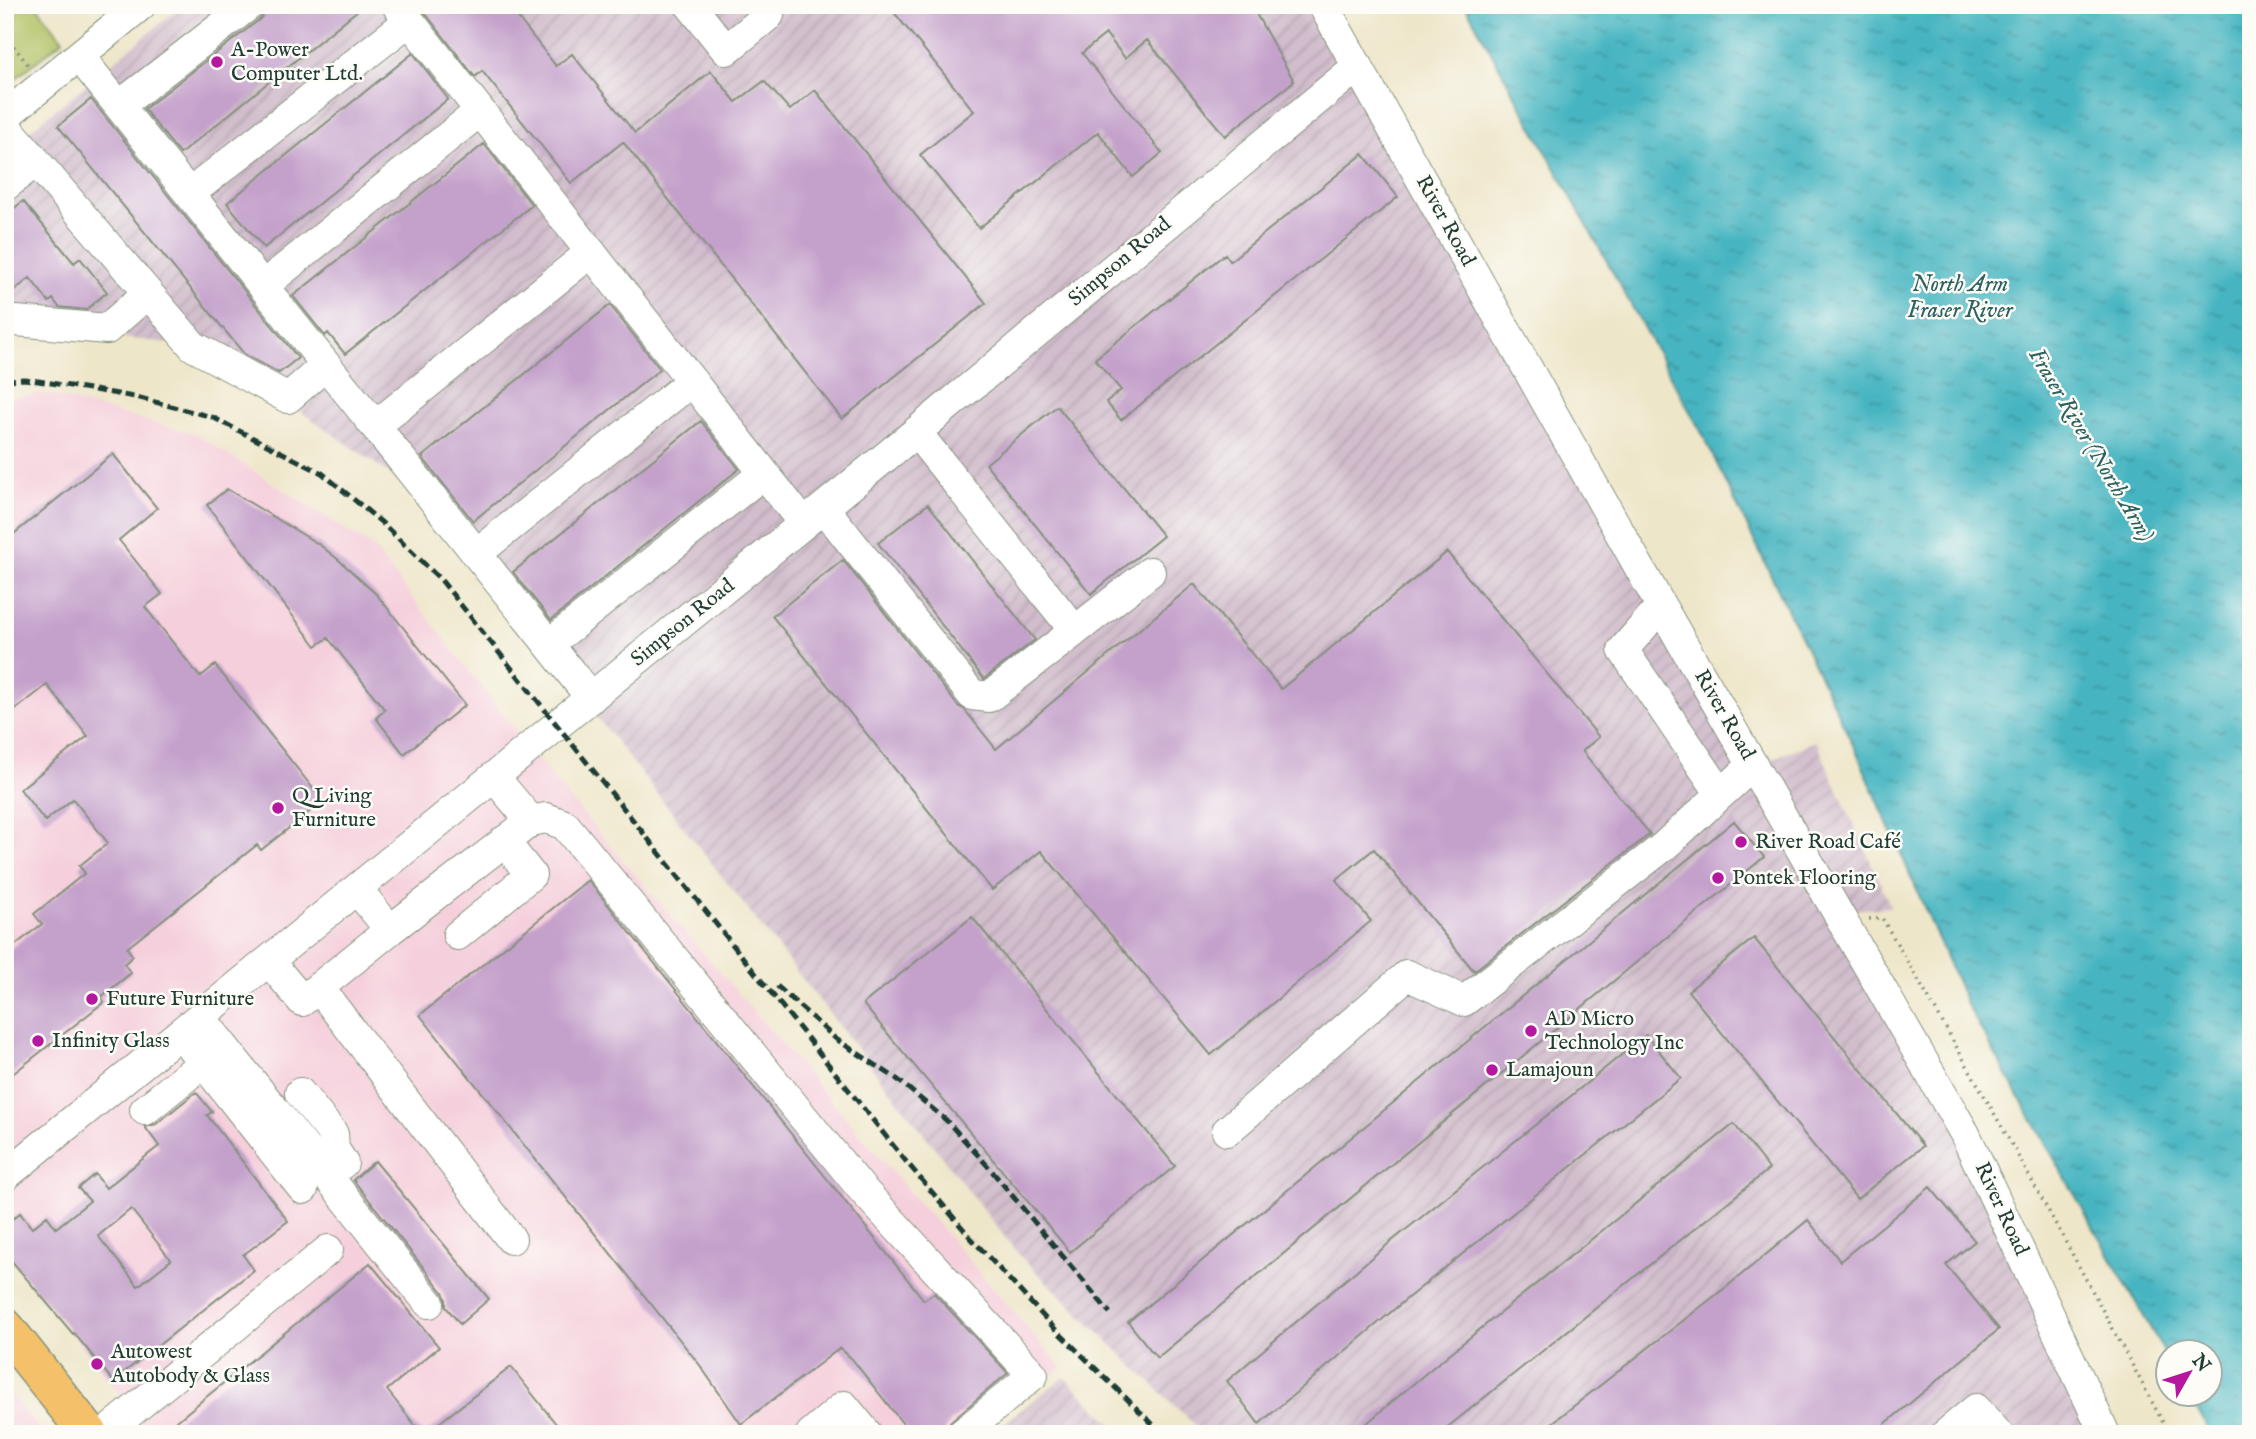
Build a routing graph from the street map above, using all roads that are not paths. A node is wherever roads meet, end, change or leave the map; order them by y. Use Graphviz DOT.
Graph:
graph roads {
  1 [pos="141,5"];
  2 [pos="249,5"];
  3 [pos="690,5"];
  4 [pos="762,5"];
  5 [pos="1323,5"];
  6 [pos="403,13"];
  7 [pos="79,56"];
  8 [pos="1358,66"];
  9 [pos="119,106"];
  10 [pos="480,111"];
  11 [pos="5,116"];
  12 [pos="5,125"];
  13 [pos="36,161"];
  14 [pos="5,186"];
  15 [pos="189,194"];
  16 [pos="590,253"];
  17 [pos="263,286"];
  18 [pos="148,293"];
  19 [pos="5,323"];
  20 [pos="326,365"];
  21 [pos="692,382"];
  22 [pos="375,426"];
  23 [pos="916,432"];
  24 [pos="764,473"];
  25 [pos="814,516"];
  26 [pos="476,554"];
  27 [pos="1150,572"];
  28 [pos="1661,606"];
  29 [pos="1075,631"];
  30 [pos="549,644"];
  31 [pos="591,698"];
  32 [pos="1753,765"];
  33 [pos="494,777"];
  34 [pos="1721,794"];
  35 [pos="531,821"];
  36 [pos="504,841"];
  37 [pos="357,889"];
  38 [pos="390,930"];
  39 [pos="458,935"];
  40 [pos="269,961"];
  41 [pos="319,988"];
  42 [pos="190,1025"];
  43 [pos="203,1063"];
  44 [pos="300,1093"];
  45 [pos="145,1110"];
  46 [pos="1227,1131"];
  47 [pos="5,1176"];
  48 [pos="315,1182"];
  49 [pos="512,1239"];
  50 [pos="328,1251"];
  51 [pos="429,1304"];
  52 [pos="5,1328"];
  53 [pos="89,1434"];
  54 [pos="104,1434"];
  55 [pos="811,1434"];
  56 [pos="867,1434"];
  57 [pos="962,1434"];
  58 [pos="1946,1434"];
  59 [pos="1998,1434"];
  60 [pos="2105,1434"];
  1 -- 7 [label="street"];
  2 -- 9 [label="street"];
  3 -- 4 [label="street"];
  5 -- 8 [label="street, River Road"];
  6 -- 10 [label="street"];
  6 -- 15 [label="street"];
  7 -- 9 [label="street"];
  7 -- 11 [label="street"];
  8 -- 23 [label="street, Simpson Road"];
  8 -- 28 [label="street, River Road"];
  9 -- 15 [label="street"];
  10 -- 16 [label="street"];
  10 -- 17 [label="street"];
  12 -- 13 [label="street"];
  13 -- 14 [label="street"];
  13 -- 18 [label="street"];
  15 -- 17 [label="street"];
  16 -- 21 [label="street"];
  16 -- 22 [label="street"];
  17 -- 20 [label="street"];
  18 -- 19 [label="street"];
  18 -- 20 [label="street"];
  20 -- 22 [label="street"];
  21 -- 24 [label="street"];
  21 -- 26 [label="street"];
  22 -- 26 [label="street"];
  23 -- 25 [label="street, Simpson Road"];
  23 -- 29 [label="street"];
  24 -- 25 [label="street"];
  24 -- 30 [label="street"];
  25 -- 29 [label="street"];
  25 -- 31 [label="street, Simpson Road"];
  26 -- 30 [label="street"];
  27 -- 29 [label="street"];
  28 -- 32 [label="street, River Road"];
  28 -- 34 [label="street"];
  30 -- 31 [label="street"];
  31 -- 33 [label="street, Simpson Road"];
  32 -- 34 [label="street"];
  32 -- 60 [label="street, River Road"];
  33 -- 35 [label="street"];
  33 -- 37 [label="street, Simpson Road"];
  34 -- 46 [label="street"];
  35 -- 36 [label="street"];
  35 -- 57 [label="street"];
  36 -- 38 [label="street"];
  36 -- 39 [label="street"];
  37 -- 38 [label="street"];
  37 -- 40 [label="street, Simpson Road"];
  38 -- 41 [label="street"];
  40 -- 41 [label="street"];
  40 -- 42 [label="street, Simpson Road"];
  41 -- 49 [label="street"];
  42 -- 43 [label="street"];
  42 -- 47 [label="street, Simpson Road"];
  42 -- 48 [label="street"];
  43 -- 45 [label="street"];
  43 -- 48 [label="street"];
  44 -- 48 [label="street"];
  48 -- 51 [label="street"];
  50 -- 54 [label="street"];
  52 -- 53 [label="main road"];
  55 -- 56 [label="street"];
  58 -- 59 [label="street"];
}
